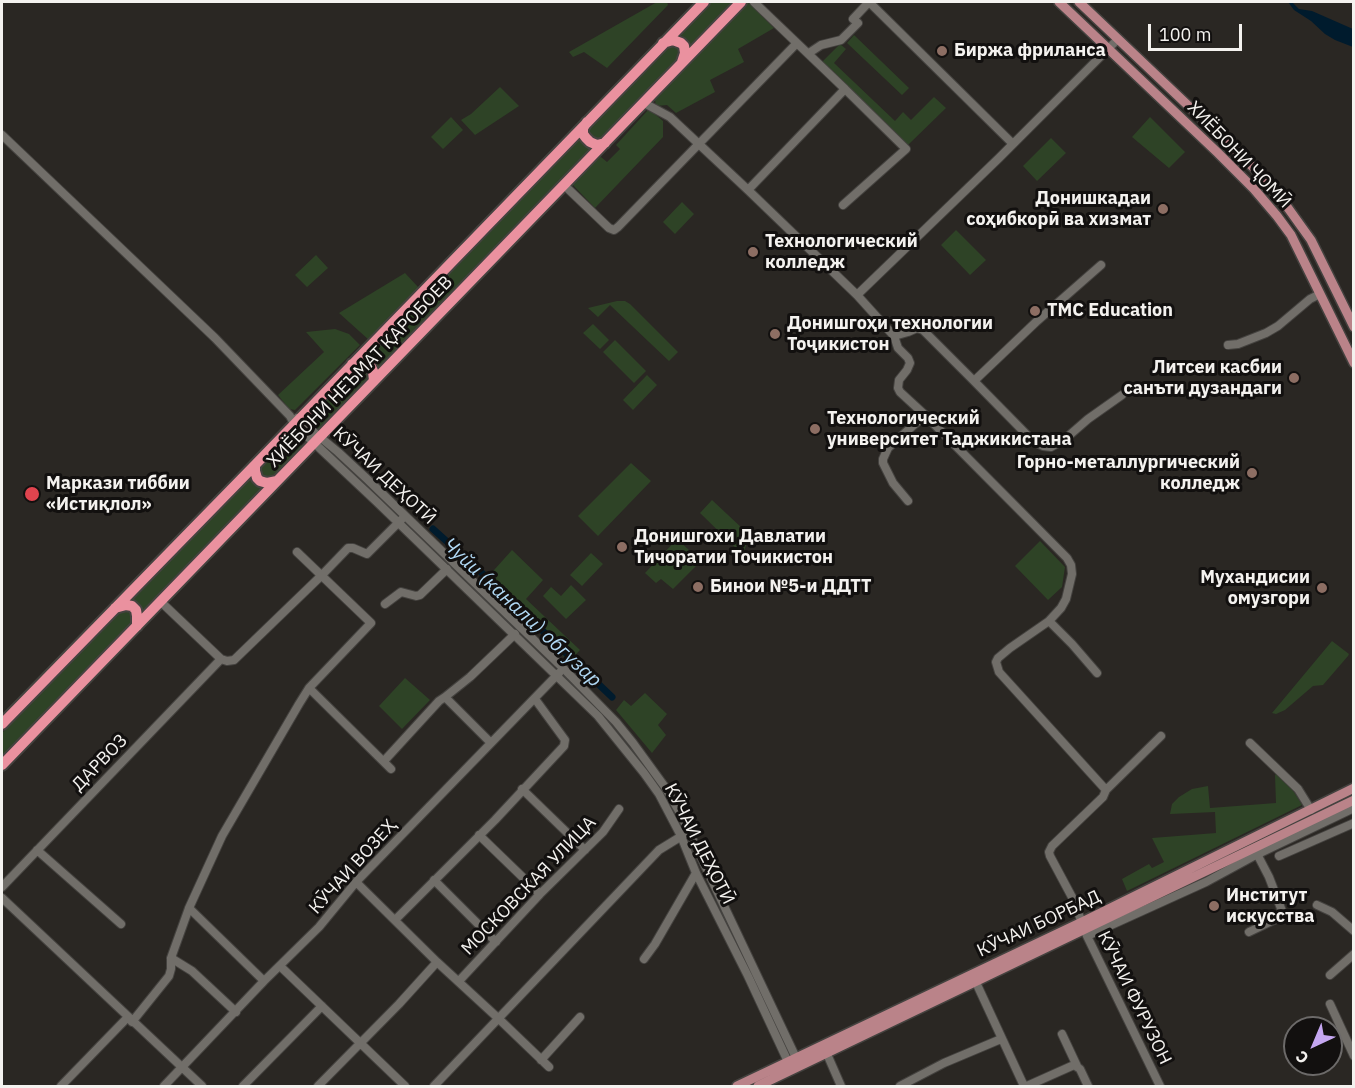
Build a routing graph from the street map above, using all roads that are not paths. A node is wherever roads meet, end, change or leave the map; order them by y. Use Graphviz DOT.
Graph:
graph roads {
  1 [pos="704,2"];
  2 [pos="741,2"];
  3 [pos="754,2"];
  4 [pos="869,2"];
  5 [pos="1059,2"];
  6 [pos="1079,2"];
  7 [pos="1118,39"];
  8 [pos="663,43"];
  9 [pos="797,43"];
  10 [pos="1109,49"];
  11 [pos="809,53"];
  12 [pos="682,63"];
  13 [pos="845,89"];
  14 [pos="644,103"];
  15 [pos="589,120"];
  16 [pos="2,135"];
  17 [pos="605,143"];
  18 [pos="699,143"];
  19 [pos="1013,144"];
  20 [pos="564,185"];
  21 [pos="748,190"];
  22 [pos="843,205"];
  23 [pos="1101,266"];
  24 [pos="857,295"];
  25 [pos="1318,295"];
  26 [pos="1353,327"];
  27 [pos="894,336"];
  28 [pos="1228,345"];
  29 [pos="1353,363"];
  30 [pos="351,364"];
  31 [pos="374,381"];
  32 [pos="974,381"];
  33 [pos="1122,395"];
  34 [pos="925,415"];
  35 [pos="294,420"];
  36 [pos="317,440"];
  37 [pos="255,465"];
  38 [pos="277,480"];
  39 [pos="908,501"];
  40 [pos="405,516"];
  41 [pos="398,522"];
  42 [pos="297,552"];
  43 [pos="447,569"];
  44 [pos="322,575"];
  45 [pos="160,601"];
  46 [pos="386,604"];
  47 [pos="114,608"];
  48 [pos="1049,621"];
  49 [pos="136,626"];
  50 [pos="515,634"];
  51 [pos="221,659"];
  52 [pos="564,669"];
  53 [pos="1097,673"];
  54 [pos="557,675"];
  55 [pos="309,688"];
  56 [pos="445,697"];
  57 [pos="535,699"];
  58 [pos="2,724"];
  59 [pos="1161,736"];
  60 [pos="491,743"];
  61 [pos="1250,744"];
  62 [pos="384,761"];
  63 [pos="2,765"];
  64 [pos="391,769"];
  65 [pos="1353,788"];
  66 [pos="522,789"];
  67 [pos="1106,790"];
  68 [pos="1353,800"];
  69 [pos="1353,808"];
  70 [pos="619,809"];
  71 [pos="1311,810"];
  72 [pos="1353,823"];
  73 [pos="685,834"];
  74 [pos="479,835"];
  75 [pos="37,850"];
  76 [pos="585,850"];
  77 [pos="1255,851"];
  78 [pos="1279,856"];
  79 [pos="696,873"];
  80 [pos="434,880"];
  81 [pos="356,882"];
  82 [pos="2,887"];
  83 [pos="540,894"];
  84 [pos="2,898"];
  85 [pos="1317,905"];
  86 [pos="189,908"];
  87 [pos="395,920"];
  88 [pos="121,924"];
  89 [pos="1085,929"];
  90 [pos="1353,931"];
  91 [pos="1250,932"];
  92 [pos="496,942"];
  93 [pos="1353,954"];
  94 [pos="171,958"];
  95 [pos="644,959"];
  96 [pos="437,962"];
  97 [pos="280,966"];
  98 [pos="1330,975"];
  99 [pos="974,977"];
  100 [pos="264,981"];
  101 [pos="459,981"];
  102 [pos="1330,1004"];
  103 [pos="322,1005"];
  104 [pos="236,1012"];
  105 [pos="580,1017"];
  106 [pos="499,1019"];
  107 [pos="129,1020"];
  108 [pos="1062,1034"];
  109 [pos="1001,1039"];
  110 [pos="361,1043"];
  111 [pos="827,1054"];
  112 [pos="1353,1056"];
  113 [pos="541,1060"];
  114 [pos="794,1064"];
  115 [pos="1077,1066"];
  116 [pos="549,1067"];
  117 [pos="183,1068"];
  118 [pos="61,1086"];
  119 [pos="164,1086"];
  120 [pos="202,1086"];
  121 [pos="243,1086"];
  122 [pos="318,1086"];
  123 [pos="405,1086"];
  124 [pos="434,1086"];
  125 [pos="737,1086"];
  126 [pos="758,1086"];
  127 [pos="841,1086"];
  128 [pos="900,1086"];
  129 [pos="1026,1086"];
  130 [pos="1088,1086"];
  131 [pos="1160,1086"];
  1 -- 8 [label="highway, ХИЁБОНИ НЕЪМАТ ҚАРОБОЕВ"];
  2 -- 12 [label="highway, ХИЁБОНИ НЕЪМАТ ҚАРОБОЕВ"];
  3 -- 9 [label="street"];
  4 -- 11 [label="street"];
  4 -- 19 [label="street"];
  5 -- 10 [label="main road, ХИЁБОНИ ҶОМӢ"];
  6 -- 7 [label="main road, ХИЁБОНИ ҶОМӢ"];
  7 -- 10 [label="street"];
  7 -- 26 [label="main road, ХИЁБОНИ ҶОМӢ"];
  8 -- 12 [label="highway"];
  8 -- 15 [label="highway, ХИЁБОНИ НЕЪМАТ ҚАРОБОЕВ"];
  9 -- 11 [label="street"];
  9 -- 18 [label="street"];
  10 -- 19 [label="street"];
  10 -- 29 [label="main road, ХИЁБОНИ ҶОМӢ"];
  11 -- 13 [label="street"];
  12 -- 14 [label="highway, ХИЁБОНИ НЕЪМАТ ҚАРОБОЕВ"];
  13 -- 21 [label="street"];
  13 -- 22 [label="street"];
  14 -- 17 [label="highway, ХИЁБОНИ НЕЪМАТ ҚАРОБОЕВ"];
  14 -- 18 [label="street"];
  15 -- 17 [label="highway"];
  15 -- 30 [label="highway, ХИЁБОНИ НЕЪМАТ ҚАРОБОЕВ"];
  16 -- 35 [label="street, КӮЧАИ ДЕҲОТӢ"];
  17 -- 20 [label="highway, ХИЁБОНИ НЕЪМАТ ҚАРОБОЕВ"];
  18 -- 20 [label="street"];
  18 -- 21 [label="street"];
  19 -- 24 [label="street"];
  20 -- 31 [label="highway, ХИЁБОНИ НЕЪМАТ ҚАРОБОЕВ"];
  21 -- 24 [label="street"];
  23 -- 32 [label="street"];
  24 -- 27 [label="street"];
  25 -- 28 [label="street"];
  27 -- 32 [label="street"];
  27 -- 34 [label="street"];
  30 -- 31 [label="highway"];
  30 -- 35 [label="highway, ХИЁБОНИ НЕЪМАТ ҚАРОБОЕВ"];
  31 -- 36 [label="highway, ХИЁБОНИ НЕЪМАТ ҚАРОБОЕВ"];
  32 -- 33 [label="street"];
  34 -- 39 [label="street"];
  34 -- 48 [label="street"];
  35 -- 36 [label="street, КӮЧАИ ДЕҲОТӢ"];
  35 -- 37 [label="highway, ХИЁБОНИ НЕЪМАТ ҚАРОБОЕВ"];
  36 -- 38 [label="highway, ХИЁБОНИ НЕЪМАТ ҚАРОБОЕВ"];
  36 -- 40 [label="street, КӮЧАИ ДЕҲОТӢ"];
  36 -- 41 [label="street, КӮЧАИ ДЕҲОТӢ"];
  37 -- 38 [label="highway"];
  37 -- 47 [label="highway, ХИЁБОНИ НЕЪМАТ ҚАРОБОЕВ"];
  38 -- 45 [label="highway, ХИЁБОНИ НЕЪМАТ ҚАРОБОЕВ"];
  40 -- 41 [label="street"];
  40 -- 52 [label="street, КӮЧАИ ДЕҲОТӢ"];
  41 -- 43 [label="street, КӮЧАИ ДЕҲОТӢ"];
  41 -- 44 [label="street"];
  42 -- 44 [label="street"];
  43 -- 46 [label="street"];
  43 -- 50 [label="street, КӮЧАИ ДЕҲОТӢ"];
  44 -- 51 [label="street"];
  44 -- 55 [label="street"];
  45 -- 49 [label="highway, ХИЁБОНИ НЕЪМАТ ҚАРОБОЕВ"];
  45 -- 51 [label="street"];
  47 -- 49 [label="highway"];
  47 -- 58 [label="highway, ХИЁБОНИ НЕЪМАТ ҚАРОБОЕВ"];
  48 -- 53 [label="street"];
  48 -- 67 [label="street"];
  49 -- 63 [label="highway, ХИЁБОНИ НЕЪМАТ ҚАРОБОЕВ"];
  50 -- 54 [label="street, КӮЧАИ ДЕҲОТӢ"];
  50 -- 56 [label="street"];
  51 -- 75 [label="street, ДАРВОЗ"];
  52 -- 54 [label="street, КӮЧАИ ВОЗЕҲ"];
  52 -- 73 [label="street, КӮЧАИ ДЕҲОТӢ"];
  54 -- 57 [label="street, КӮЧАИ ВОЗЕҲ"];
  54 -- 73 [label="street, КӮЧАИ ДЕҲОТӢ"];
  55 -- 62 [label="street"];
  55 -- 86 [label="street"];
  56 -- 60 [label="street"];
  56 -- 62 [label="street"];
  57 -- 60 [label="street, КӮЧАИ ВОЗЕҲ"];
  57 -- 66 [label="street"];
  59 -- 67 [label="street"];
  60 -- 81 [label="street, КӮЧАИ ВОЗЕҲ"];
  61 -- 71 [label="street"];
  62 -- 64 [label="street"];
  65 -- 71 [label="main road, КӮЧАИ БОРБАД"];
  66 -- 74 [label="street"];
  66 -- 76 [label="street"];
  67 -- 89 [label="street, КӮЧАИ ФУРУЗОН"];
  68 -- 77 [label="main road, КӮЧАИ БОРБАД"];
  69 -- 77 [label="street"];
  70 -- 76 [label="street, МОСКОВСКАЯ УЛИЦА"];
  71 -- 89 [label="main road, КӮЧАИ БОРБАД"];
  72 -- 78 [label="street"];
  73 -- 79 [label="street, КӮЧАИ ДЕҲОТӢ"];
  73 -- 106 [label="street"];
  73 -- 114 [label="street, КӮЧАИ ДЕҲОТӢ"];
  74 -- 80 [label="street"];
  74 -- 83 [label="street"];
  75 -- 82 [label="street, ДАРВОЗ"];
  75 -- 88 [label="street"];
  76 -- 83 [label="street, МОСКОВСКАЯ УЛИЦА"];
  77 -- 89 [label="main road, КӮЧАИ БОРБАД"];
  77 -- 91 [label="street"];
  79 -- 95 [label="street"];
  79 -- 114 [label="street, КӮЧАИ ДЕҲОТӢ"];
  80 -- 87 [label="street"];
  80 -- 92 [label="street"];
  81 -- 87 [label="street"];
  81 -- 97 [label="street, КӮЧАИ ВОЗЕҲ"];
  83 -- 92 [label="street, МОСКОВСКАЯ УЛИЦА"];
  84 -- 107 [label="street"];
  85 -- 90 [label="street"];
  86 -- 94 [label="street"];
  86 -- 100 [label="street"];
  87 -- 96 [label="street"];
  89 -- 99 [label="main road, КӮЧАИ БОРБАД"];
  89 -- 131 [label="street, КӮЧАИ ФУРУЗОН"];
  92 -- 101 [label="street, МОСКОВСКАЯ УЛИЦА"];
  93 -- 98 [label="street"];
  94 -- 104 [label="street"];
  94 -- 107 [label="street"];
  96 -- 101 [label="street"];
  96 -- 110 [label="street"];
  97 -- 100 [label="street, КӮЧАИ ВОЗЕҲ"];
  97 -- 103 [label="street"];
  99 -- 109 [label="street"];
  99 -- 111 [label="main road, КӮЧАИ БОРБАД"];
  99 -- 114 [label="main road, КӮЧАИ БОРБАД"];
  100 -- 104 [label="street, КӮЧАИ ВОЗЕҲ"];
  101 -- 106 [label="street"];
  102 -- 112 [label="street"];
  103 -- 110 [label="street"];
  103 -- 121 [label="street"];
  104 -- 117 [label="street, КӮЧАИ ВОЗЕҲ"];
  105 -- 113 [label="street"];
  106 -- 113 [label="street"];
  106 -- 124 [label="street"];
  107 -- 117 [label="street"];
  107 -- 118 [label="street"];
  108 -- 115 [label="street"];
  109 -- 128 [label="street"];
  109 -- 129 [label="street"];
  110 -- 122 [label="street"];
  110 -- 123 [label="street"];
  111 -- 114 [label="main road, КӮЧАИ БОРБАД"];
  111 -- 127 [label="street"];
  113 -- 116 [label="street"];
  114 -- 125 [label="main road, КӮЧАИ БОРБАД"];
  114 -- 126 [label="main road, КӮЧАИ БОРБАД"];
  115 -- 129 [label="street"];
  115 -- 130 [label="street"];
  117 -- 119 [label="street, КӮЧАИ ВОЗЕҲ"];
  117 -- 120 [label="street"];
}
